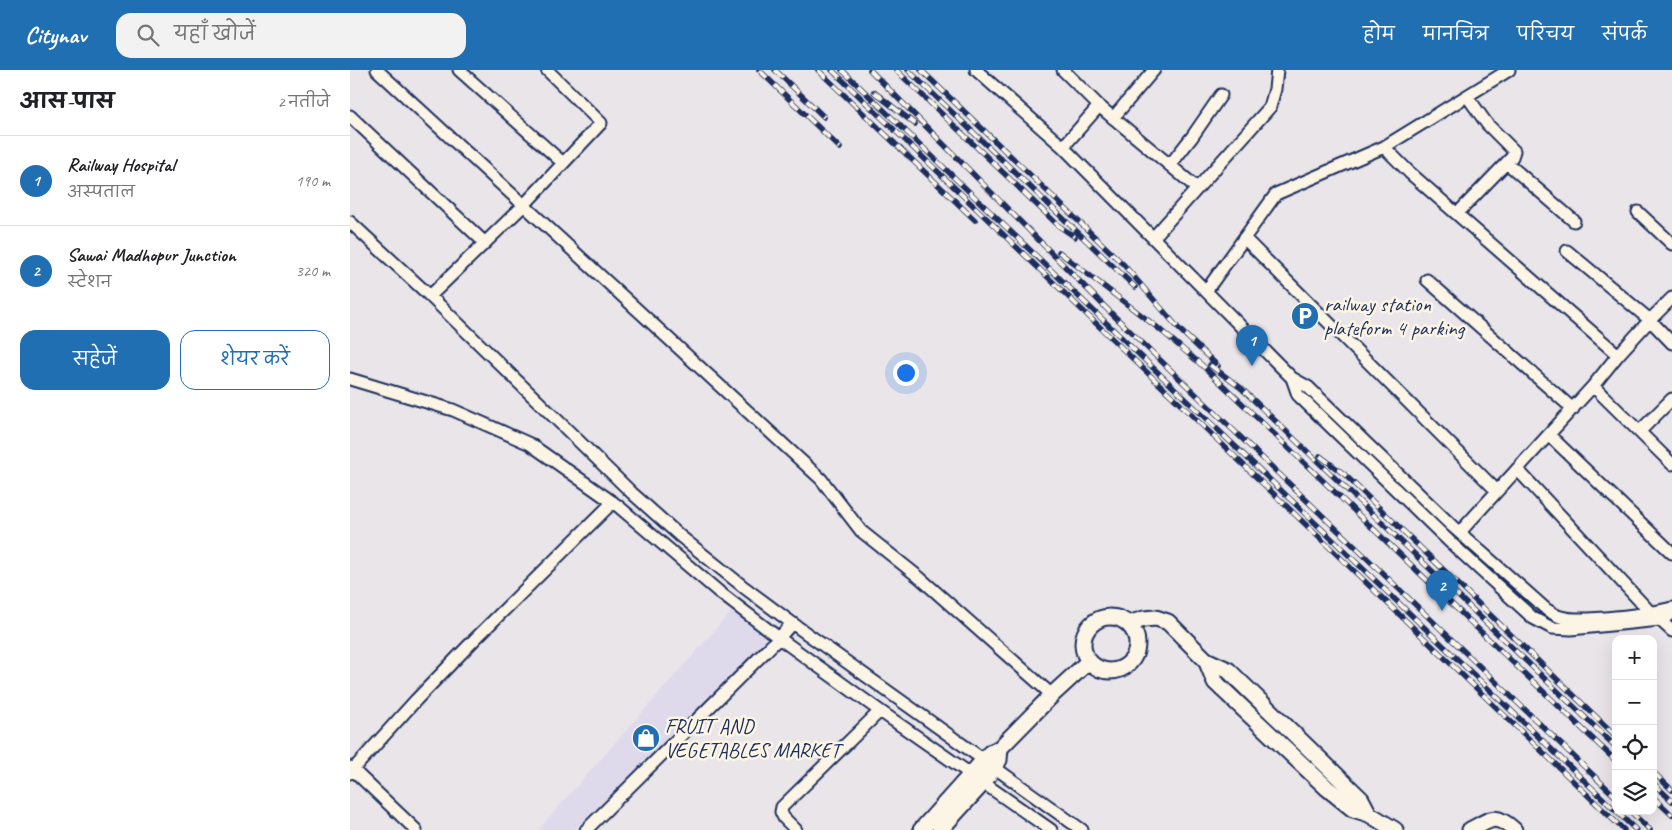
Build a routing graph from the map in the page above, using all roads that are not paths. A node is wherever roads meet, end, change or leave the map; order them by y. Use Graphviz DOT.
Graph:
graph roads {
  1 [pos="377,70"];
  2 [pos="459,70"];
  3 [pos="548,70"];
  4 [pos="976,70"];
  5 [pos="1063,70"];
  6 [pos="1154,70"];
  7 [pos="1277,70"];
  8 [pos="1509,70"];
  9 [pos="1221,95"];
  10 [pos="1467,96"];
  11 [pos="1099,106"];
  12 [pos="350,116"];
  13 [pos="1113,118"];
  14 [pos="1384,147"];
  15 [pos="1063,148"];
  16 [pos="563,163"];
  17 [pos="1507,163"];
  18 [pos="1170,165"];
  19 [pos="1197,188"];
  20 [pos="524,205"];
  21 [pos="1638,212"];
  22 [pos="1457,214"];
  23 [pos="1574,221"];
  24 [pos="350,222"];
  25 [pos="1153,238"];
  26 [pos="1244,238"];
  27 [pos="486,242"];
  28 [pos="1672,244"];
  29 [pos="1567,251"];
  30 [pos="1427,280"];
  31 [pos="1206,291"];
  32 [pos="430,296"];
  33 [pos="1672,298"];
  34 [pos="1650,320"];
  35 [pos="1672,343"];
  36 [pos="1618,355"];
  37 [pos="1292,378"];
  38 [pos="350,379"];
  39 [pos="1594,386"];
  40 [pos="1672,398"];
  41 [pos="1573,409"];
  42 [pos="1640,431"];
  43 [pos="1548,435"];
  44 [pos="1672,464"];
  45 [pos="1517,469"];
  46 [pos="1497,491"];
  47 [pos="632,493"];
  48 [pos="616,504"];
  49 [pos="1460,532"];
  50 [pos="1672,553"];
  51 [pos="1672,608"];
  52 [pos="1650,612"];
  53 [pos="1672,613"];
  54 [pos="1660,620"];
  55 [pos="792,623"];
  56 [pos="1128,624"];
  57 [pos="1672,631"];
  58 [pos="779,638"];
  59 [pos="1089,661"];
  60 [pos="1052,695"];
  61 [pos="880,711"];
  62 [pos="989,764"];
  63 [pos="351,770"];
  64 [pos="978,778"];
  65 [pos="416,830"];
  66 [pos="586,830"];
  67 [pos="796,830"];
  68 [pos="921,830"];
  69 [pos="940,830"];
  70 [pos="1050,830"];
  71 [pos="1082,830"];
  72 [pos="1395,830"];
  73 [pos="1470,830"];
  74 [pos="1514,830"];
  1 -- 20 [label="street"];
  2 -- 16 [label="street"];
  3 -- 16 [label="street"];
  4 -- 15 [label="street"];
  5 -- 11 [label="street"];
  6 -- 13 [label="street"];
  7 -- 19 [label="street"];
  8 -- 10 [label="street"];
  9 -- 18 [label="street"];
  10 -- 14 [label="street"];
  10 -- 17 [label="street"];
  11 -- 13 [label="street"];
  11 -- 15 [label="street"];
  12 -- 27 [label="street"];
  13 -- 18 [label="street"];
  14 -- 22 [label="street"];
  14 -- 26 [label="street"];
  15 -- 25 [label="street"];
  16 -- 20 [label="street"];
  17 -- 22 [label="street"];
  17 -- 23 [label="street"];
  18 -- 19 [label="street"];
  19 -- 25 [label="street"];
  20 -- 27 [label="street"];
  20 -- 60 [label="street"];
  21 -- 28 [label="street"];
  22 -- 36 [label="street"];
  24 -- 32 [label="street"];
  25 -- 31 [label="street"];
  26 -- 31 [label="street"];
  26 -- 46 [label="street"];
  27 -- 32 [label="street"];
  29 -- 34 [label="street"];
  30 -- 41 [label="street"];
  31 -- 37 [label="street"];
  32 -- 47 [label="street"];
  33 -- 34 [label="street"];
  34 -- 35 [label="street"];
  34 -- 36 [label="street"];
  36 -- 39 [label="street"];
  37 -- 49 [label="street"];
  37 -- 54 [label="street"];
  38 -- 48 [label="street"];
  39 -- 41 [label="street"];
  39 -- 42 [label="street"];
  40 -- 42 [label="street"];
  41 -- 43 [label="street"];
  42 -- 44 [label="street"];
  43 -- 45 [label="street"];
  43 -- 50 [label="street"];
  45 -- 46 [label="street"];
  45 -- 52 [label="street"];
  46 -- 49 [label="street"];
  47 -- 48 [label="street"];
  47 -- 55 [label="street"];
  48 -- 58 [label="street"];
  48 -- 63 [label="street"];
  49 -- 52 [label="street"];
  51 -- 52 [label="street"];
  53 -- 54 [label="street"];
  54 -- 57 [label="street"];
  55 -- 58 [label="street"];
  55 -- 62 [label="street"];
  56 -- 59 [label="street"];
  56 -- 59 [label="street"];
  56 -- 72 [label="street"];
  58 -- 61 [label="street"];
  58 -- 66 [label="street"];
  59 -- 60 [label="street"];
  60 -- 62 [label="street"];
  61 -- 64 [label="street"];
  61 -- 67 [label="street"];
  62 -- 64 [label="street"];
  62 -- 71 [label="street"];
  63 -- 65 [label="street"];
  64 -- 68 [label="street"];
  64 -- 69 [label="street"];
  64 -- 70 [label="street"];
  73 -- 74 [label="street"];
}
